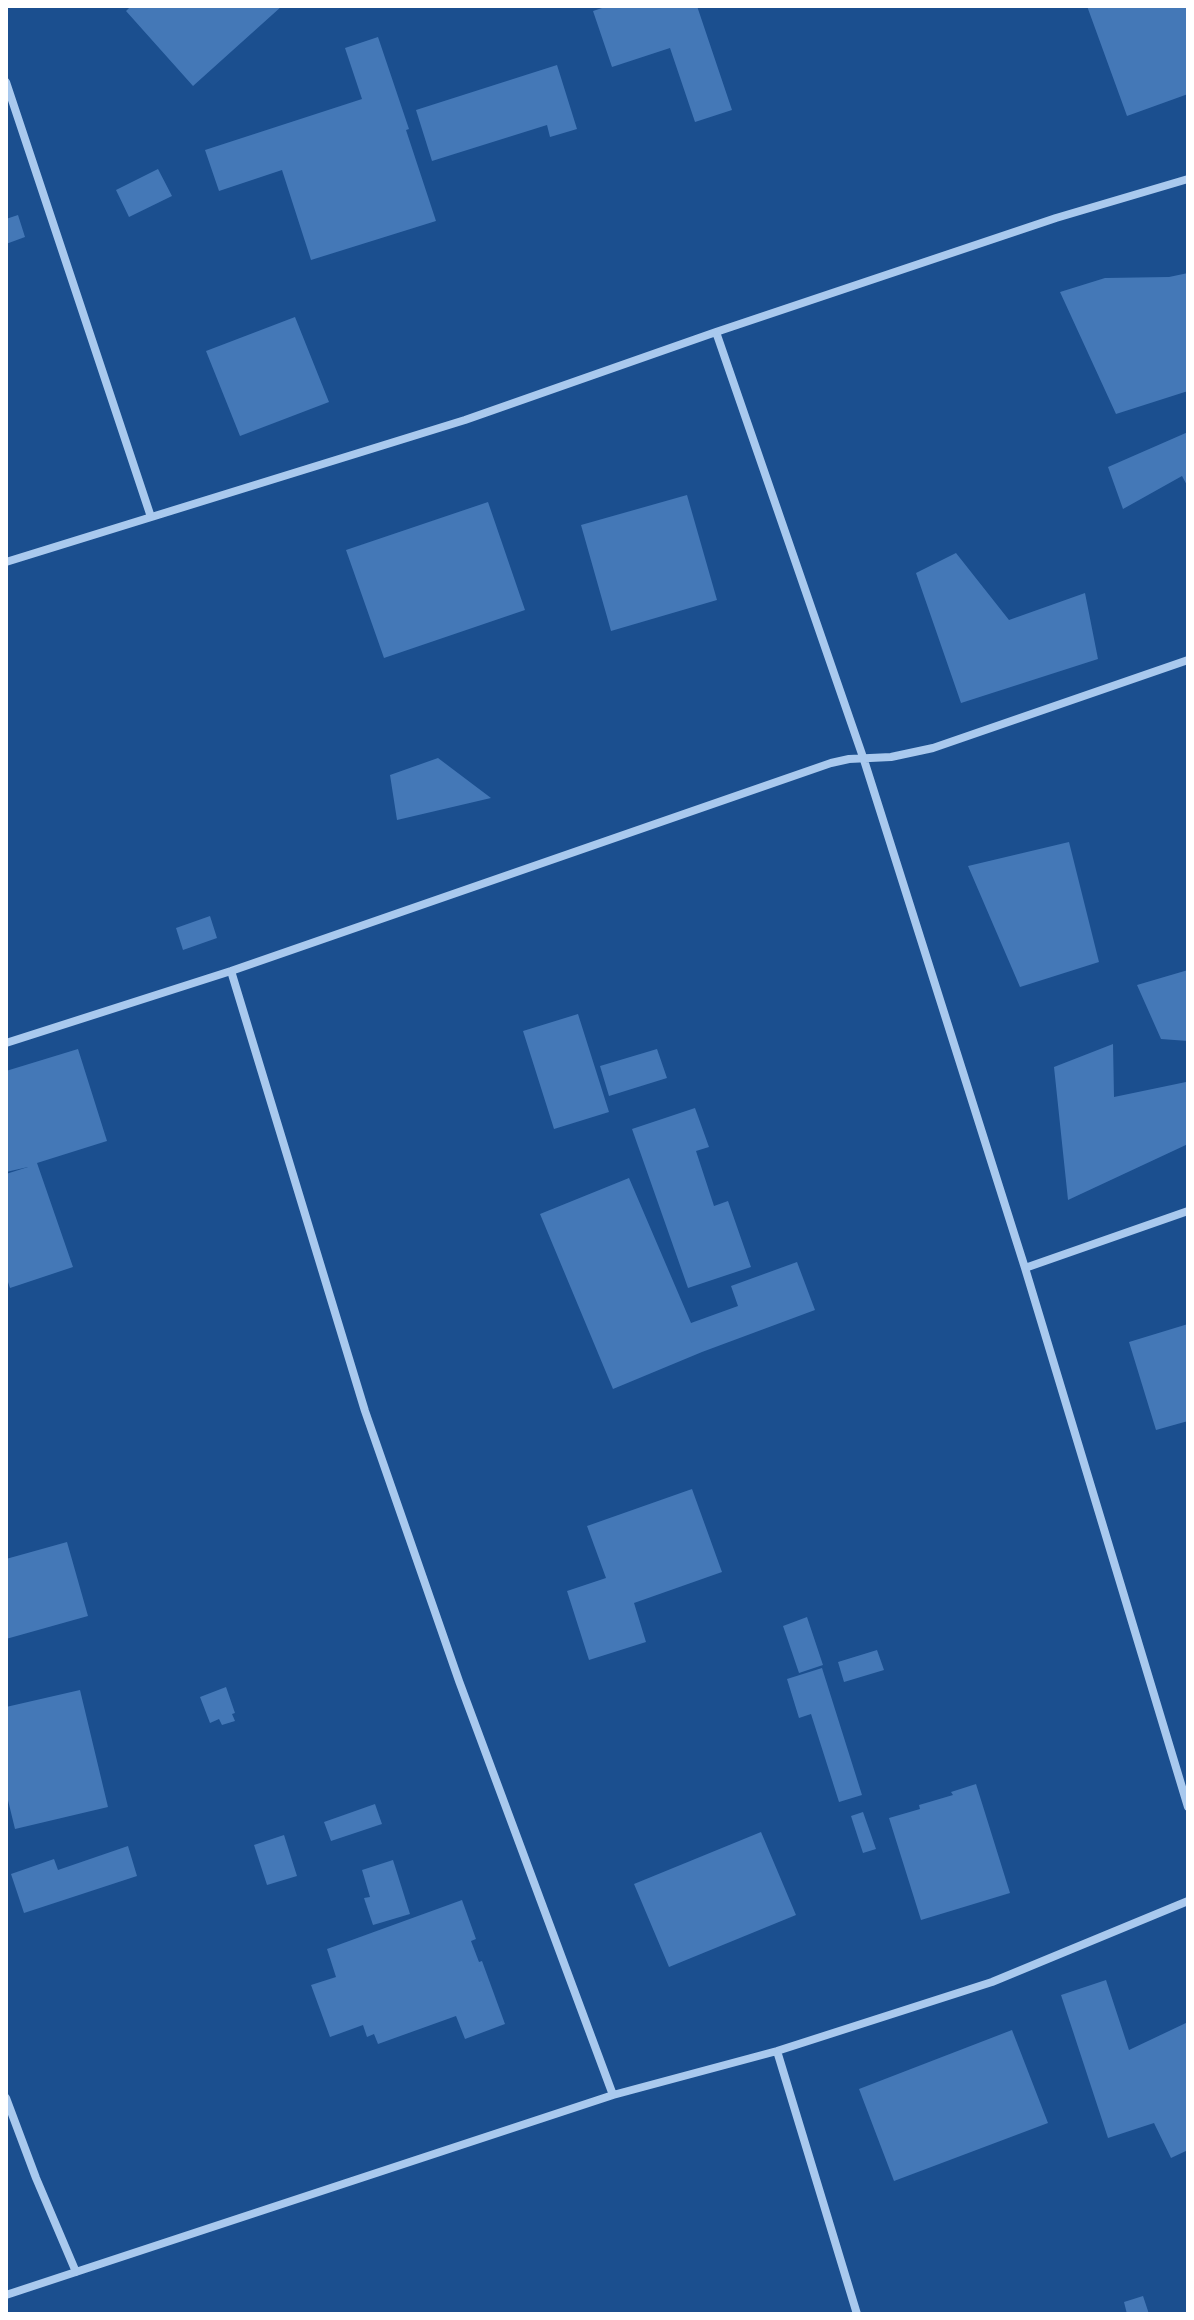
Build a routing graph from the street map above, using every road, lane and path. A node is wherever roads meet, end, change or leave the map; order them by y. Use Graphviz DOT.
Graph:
graph roads {
  1 [pos="6,82"];
  2 [pos="1188,179"];
  3 [pos="716,332"];
  4 [pos="151,517"];
  5 [pos="6,562"];
  6 [pos="1188,660"];
  7 [pos="864,760"];
  8 [pos="231,971"];
  9 [pos="6,1043"];
  10 [pos="1188,1211"];
  11 [pos="1025,1268"];
  12 [pos="1188,1807"];
  13 [pos="1188,1901"];
  14 [pos="777,2051"];
  15 [pos="613,2095"];
  16 [pos="6,2098"];
  17 [pos="76,2272"];
  18 [pos="6,2295"];
  19 [pos="857,2314"];
  1 -- 4 [label="street"];
  2 -- 3 [label="street"];
  3 -- 4 [label="street"];
  3 -- 7 [label="street"];
  4 -- 5 [label="street"];
  6 -- 7 [label="street"];
  7 -- 8 [label="street"];
  7 -- 11 [label="street"];
  8 -- 9 [label="street"];
  8 -- 15 [label="street"];
  10 -- 11 [label="street"];
  11 -- 12 [label="street"];
  13 -- 14 [label="street"];
  14 -- 15 [label="street"];
  14 -- 19 [label="street"];
  15 -- 17 [label="street"];
  16 -- 17 [label="street"];
  17 -- 18 [label="street"];
}
